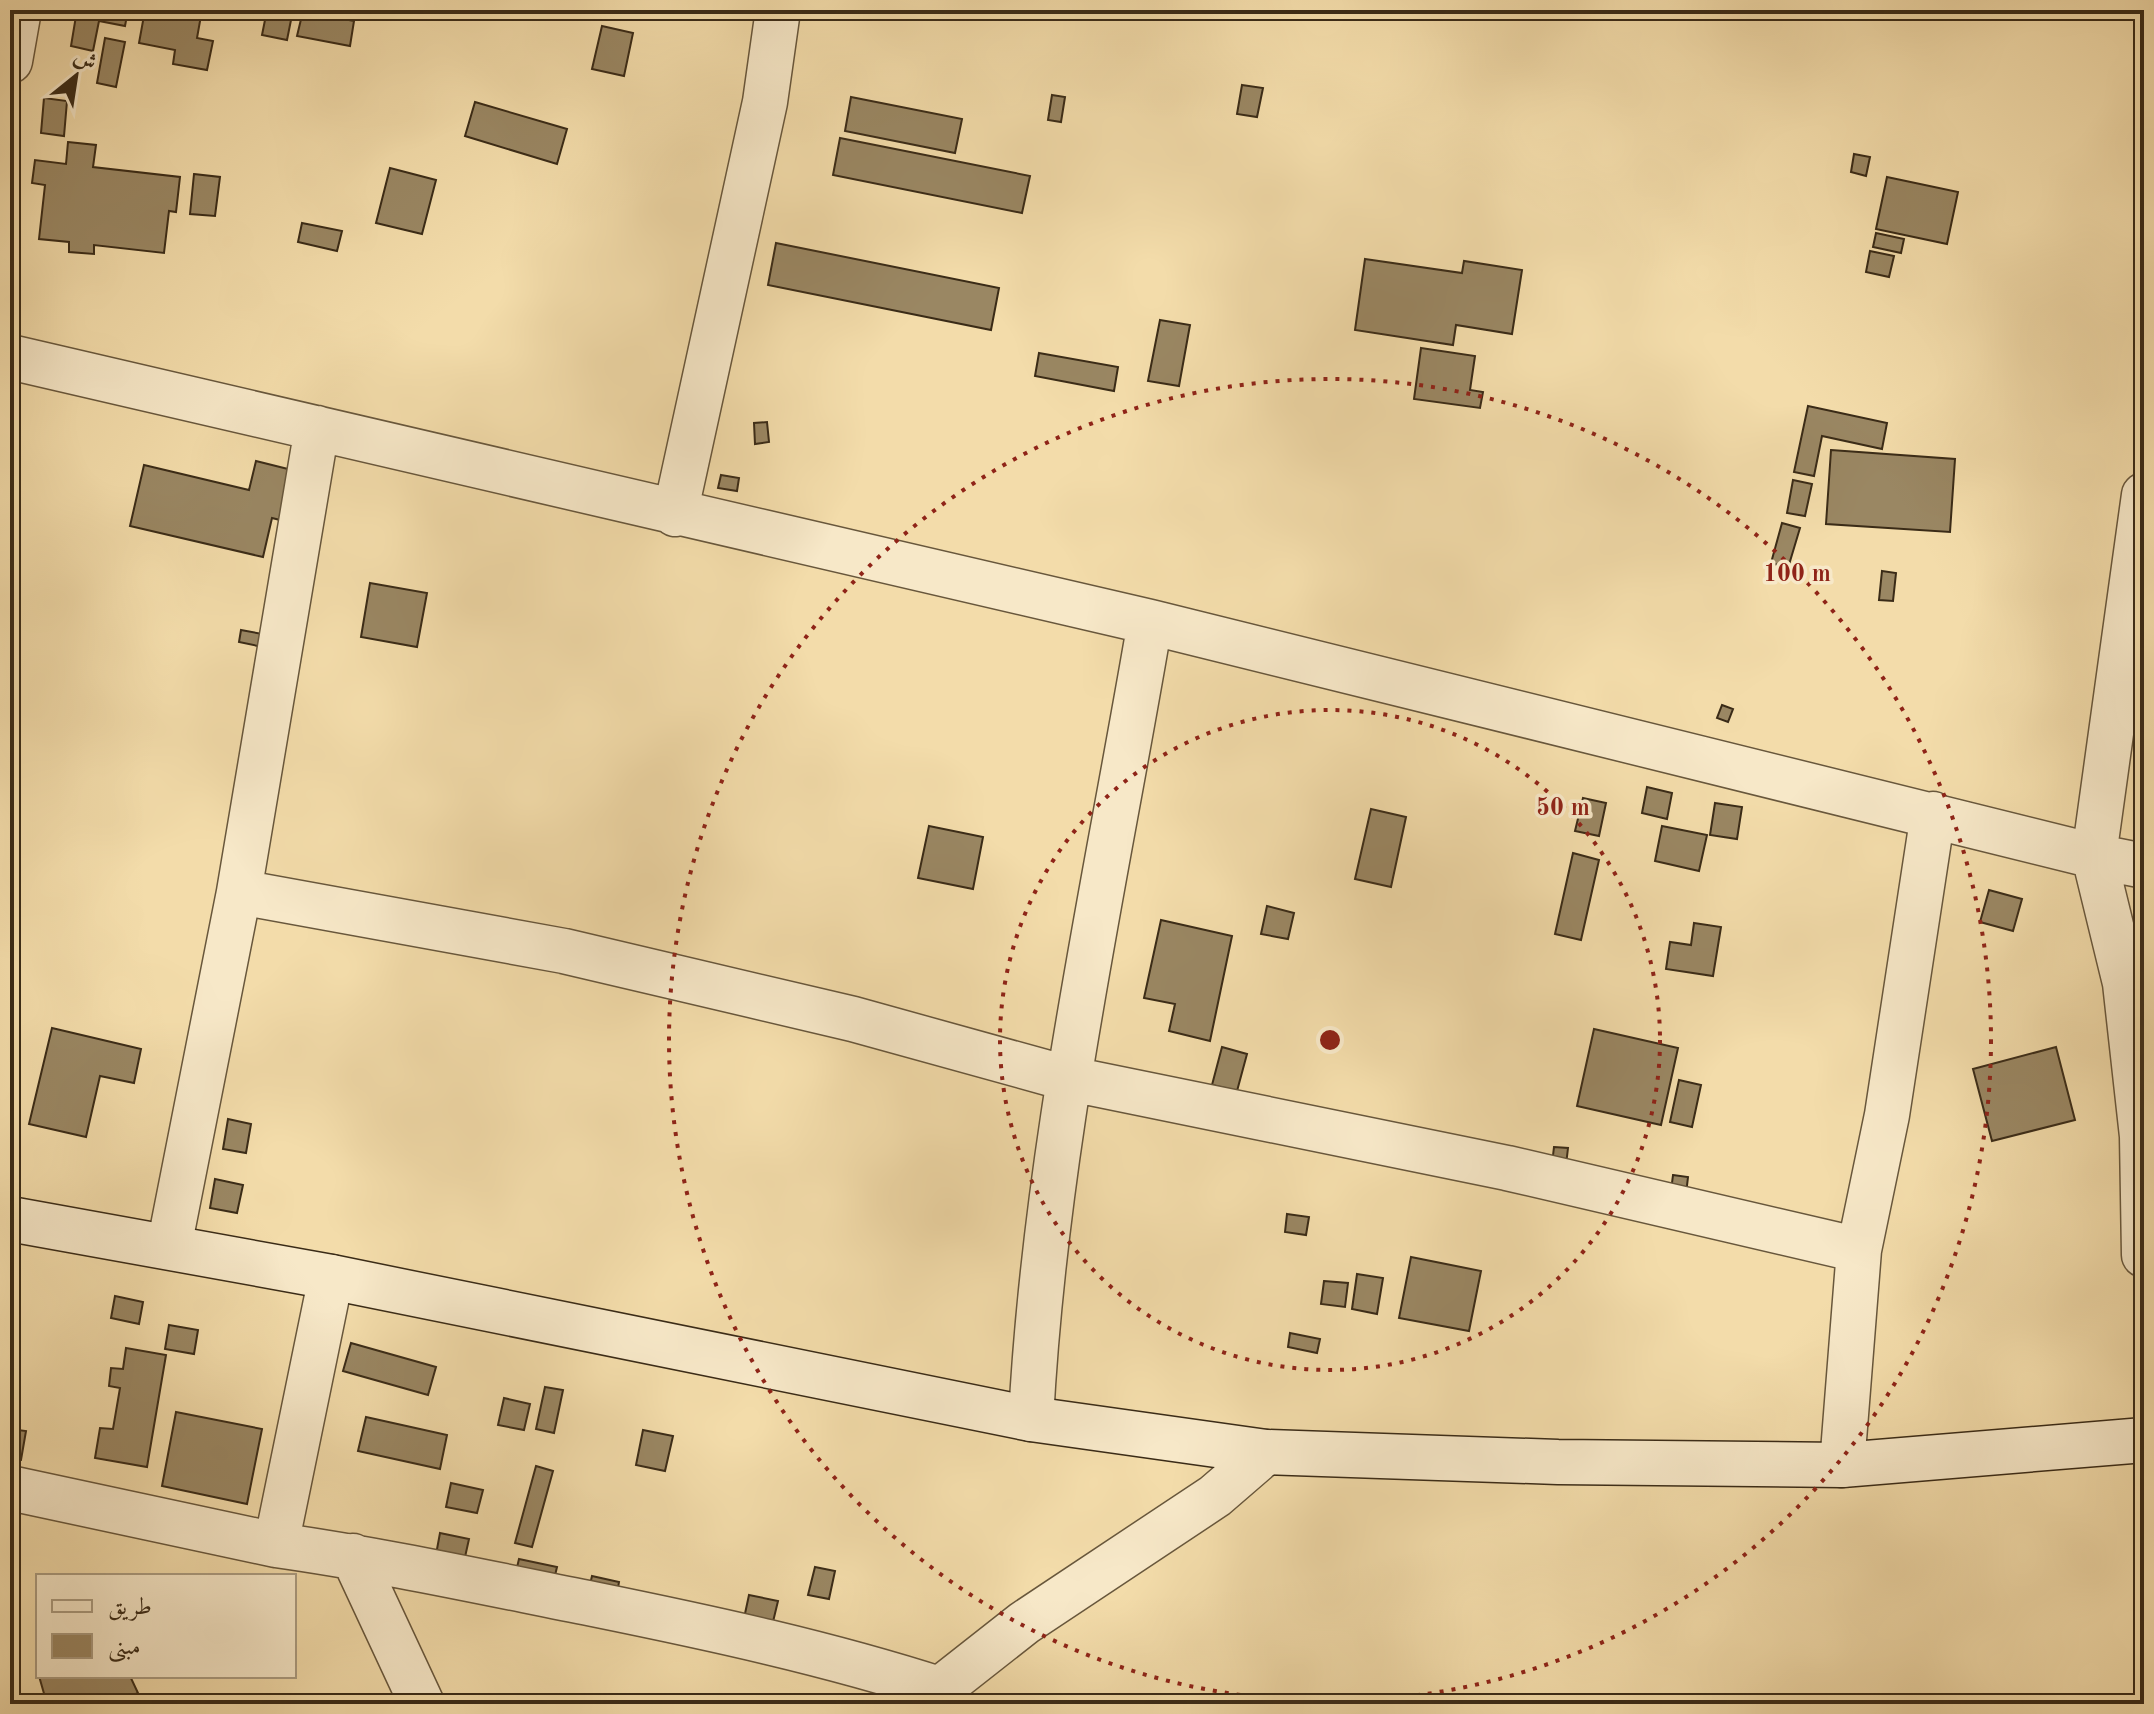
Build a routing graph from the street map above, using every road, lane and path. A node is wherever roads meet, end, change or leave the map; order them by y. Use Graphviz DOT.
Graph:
graph roads {
  1 [pos="19,10"];
  2 [pos="778,10"];
  3 [pos="10,61"];
  4 [pos="10,357"];
  5 [pos="317,428"];
  6 [pos="2144,495"];
  7 [pos="675,514"];
  8 [pos="1150,622"];
  9 [pos="1933,814"];
  10 [pos="2094,856"];
  11 [pos="2144,866"];
  12 [pos="239,892"];
  13 [pos="1066,1078"];
  14 [pos="10,1219"];
  15 [pos="169,1247"];
  16 [pos="1859,1250"];
  17 [pos="2144,1255"];
  18 [pos="331,1277"];
  19 [pos="1031,1419"];
  20 [pos="2144,1440"];
  21 [pos="1266,1452"];
  22 [pos="1842,1465"];
  23 [pos="10,1488"];
  24 [pos="276,1545"];
  25 [pos="353,1556"];
  26 [pos="931,1697"];
  27 [pos="422,1704"];
  1 -- 3 [label="street"];
  2 -- 7 [label="street"];
  4 -- 5 [label="street"];
  5 -- 7 [label="street"];
  5 -- 12 [label="street"];
  6 -- 10 [label="street"];
  7 -- 8 [label="street"];
  8 -- 9 [label="street"];
  8 -- 13 [label="street"];
  9 -- 10 [label="street"];
  9 -- 16 [label="street"];
  10 -- 11 [label="street"];
  10 -- 17 [label="street"];
  12 -- 13 [label="street"];
  12 -- 15 [label="street"];
  13 -- 16 [label="street"];
  13 -- 19 [label="street"];
  14 -- 15 [label="street"];
  15 -- 18 [label="street"];
  16 -- 22 [label="street"];
  18 -- 19 [label="street"];
  18 -- 24 [label="street"];
  19 -- 21 [label="street"];
  20 -- 22 [label="street"];
  21 -- 22 [label="street"];
  21 -- 26 [label="street"];
  23 -- 24 [label="street"];
  24 -- 25 [label="street"];
  25 -- 26 [label="street"];
  25 -- 27 [label="street"];
}
